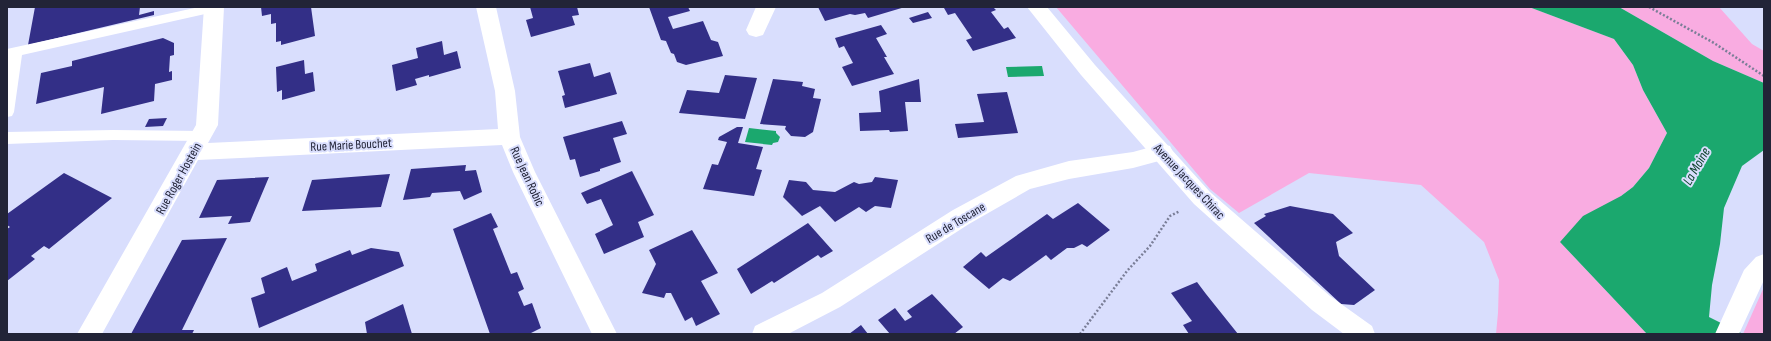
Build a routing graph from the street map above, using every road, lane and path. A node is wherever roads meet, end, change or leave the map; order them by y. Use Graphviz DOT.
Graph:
graph roads {
  1 [pos="486,7"];
  2 [pos="766,7"];
  3 [pos="1037,7"];
  4 [pos="1649,7"];
  5 [pos="214,8"];
  6 [pos="756,30"];
  7 [pos="12,53"];
  8 [pos="1764,76"];
  9 [pos="7,112"];
  10 [pos="509,137"];
  11 [pos="7,138"];
  12 [pos="197,144"];
  13 [pos="1162,152"];
  14 [pos="1202,198"];
  15 [pos="1764,264"];
  16 [pos="89,334"];
  17 [pos="605,334"];
  18 [pos="764,334"];
  19 [pos="1080,334"];
  20 [pos="1363,334"];
  21 [pos="1727,334"];
  1 -- 10 [label="street, Rue Jean Robic"];
  2 -- 6 [label="street"];
  3 -- 13 [label="street, Avenue Jacques Chirac"];
  4 -- 8 [label="path"];
  5 -- 7 [label="lane"];
  5 -- 12 [label="street, Rue Roger Hostein"];
  7 -- 9 [label="lane"];
  10 -- 12 [label="street, Rue Marie Bouchet"];
  10 -- 17 [label="street, Rue Jean Robic"];
  11 -- 12 [label="lane"];
  12 -- 16 [label="street, Rue Roger Hostein"];
  13 -- 14 [label="street, Avenue Jacques Chirac"];
  13 -- 18 [label="street, Rue de Toscane"];
  14 -- 19 [label="path"];
  14 -- 20 [label="street, Avenue Jacques Chirac"];
  15 -- 21 [label="street"];
}
